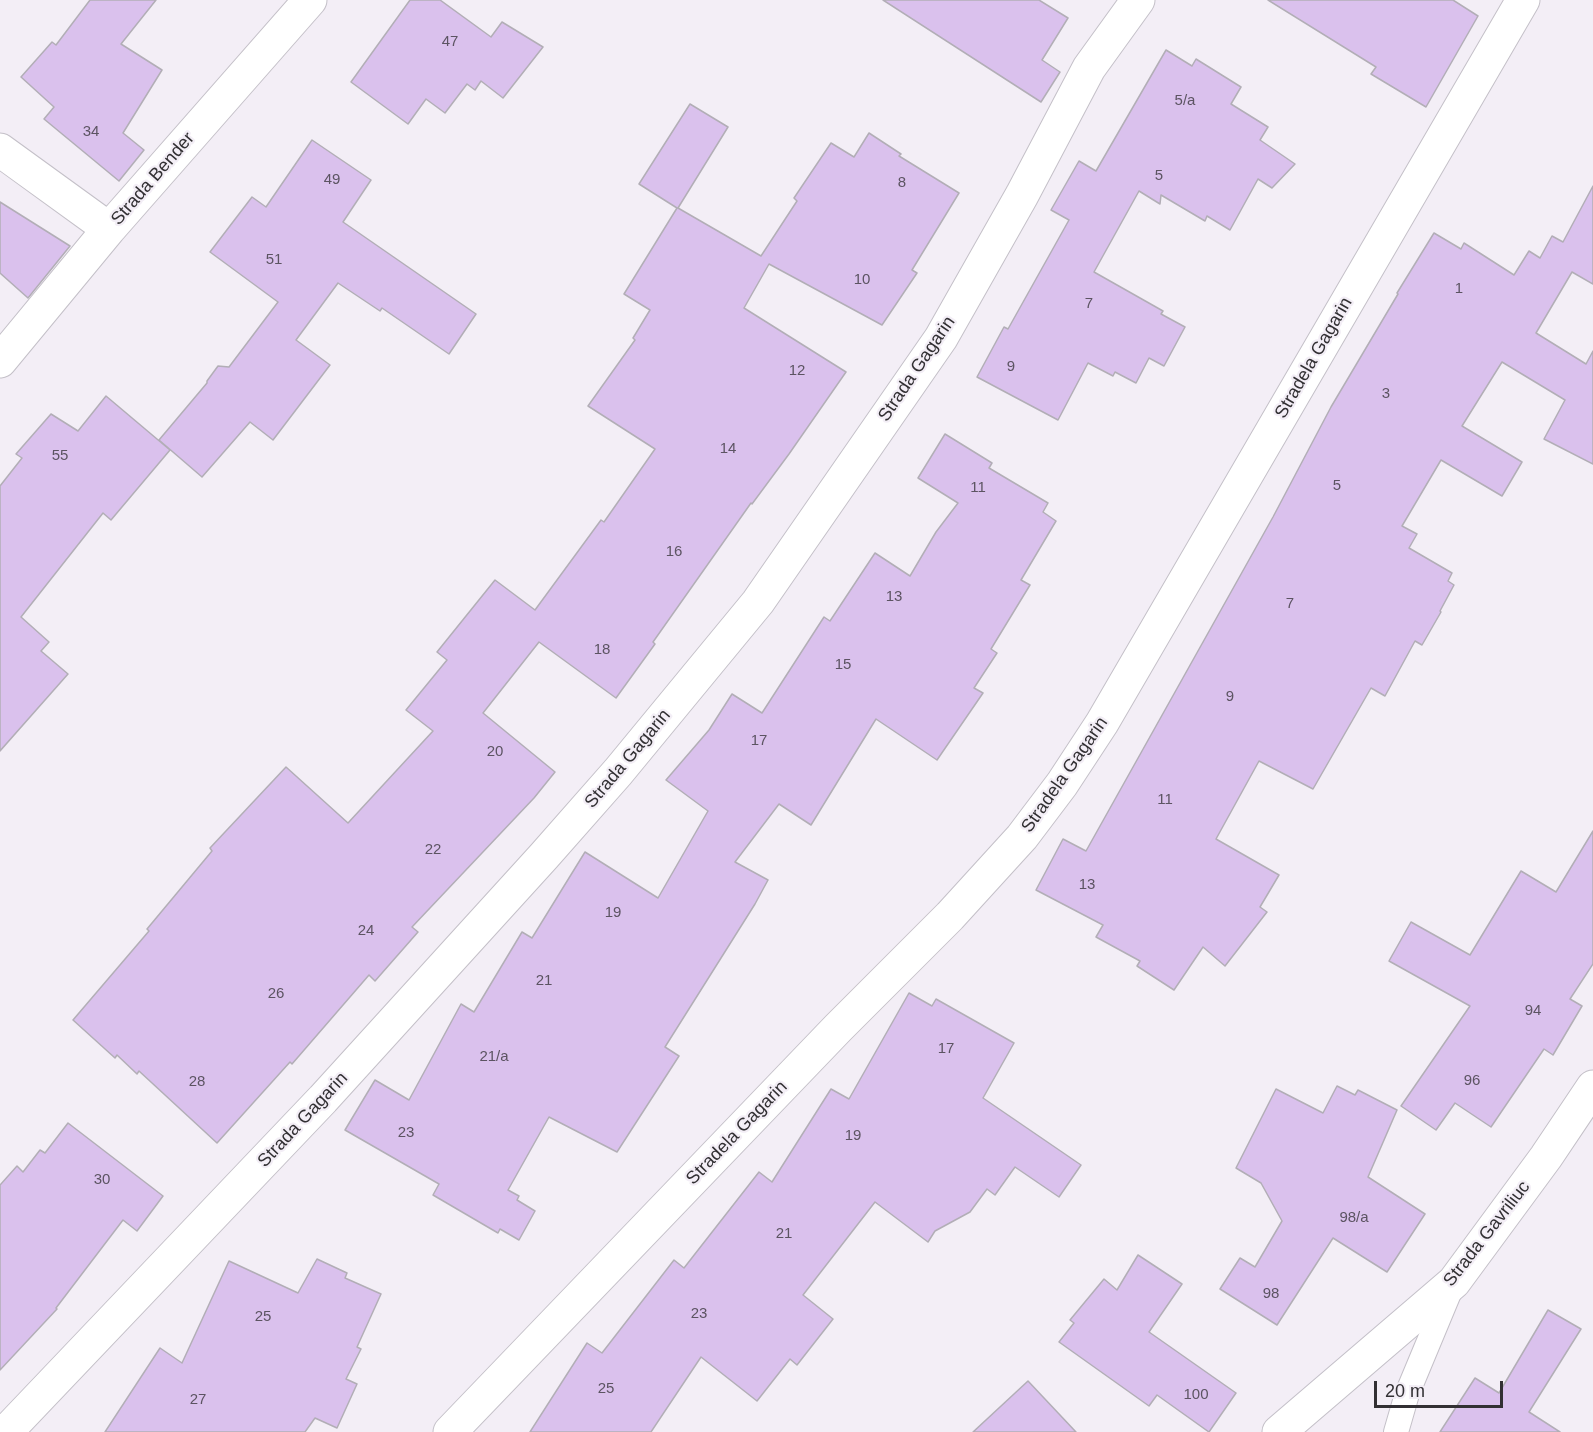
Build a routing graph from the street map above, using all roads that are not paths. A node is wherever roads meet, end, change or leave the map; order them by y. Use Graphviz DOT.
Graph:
graph roads {
  1 [pos="310,0"];
  2 [pos="1138,0"];
  3 [pos="1523,0"];
  4 [pos="0,150"];
  5 [pos="109,229"];
  6 [pos="0,361"];
  7 [pos="1593,1087"];
  8 [pos="1454,1282"];
  9 [pos="6,1432"];
  10 [pos="450,1432"];
  11 [pos="1279,1432"];
  12 [pos="1396,1432"];
  1 -- 5 [label="street, Strada Bender"];
  2 -- 9 [label="street, Strada Gagarin"];
  3 -- 10 [label="street, Stradela Gagarin"];
  4 -- 5 [label="street"];
  5 -- 6 [label="street, Strada Bender"];
  7 -- 8 [label="street, Strada Gavriliuc"];
  8 -- 11 [label="street, Strada Gavriliuc"];
  8 -- 12 [label="lane"];
}
